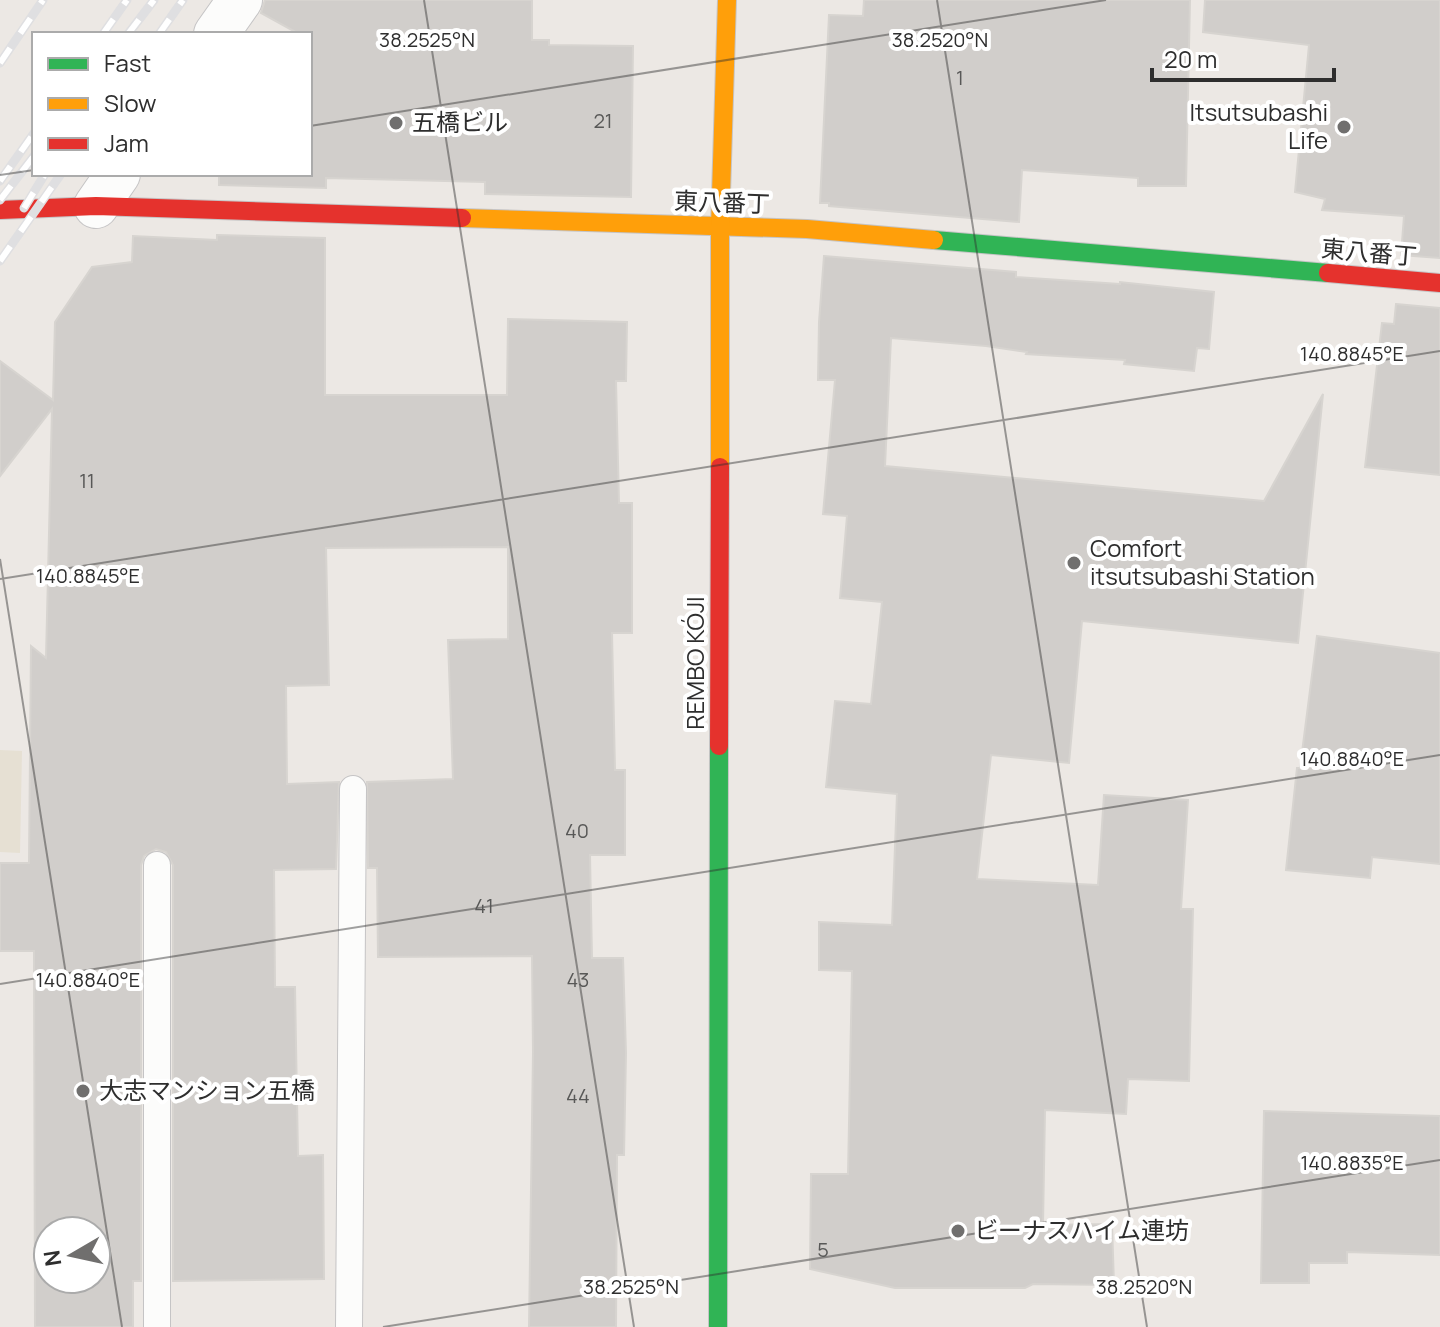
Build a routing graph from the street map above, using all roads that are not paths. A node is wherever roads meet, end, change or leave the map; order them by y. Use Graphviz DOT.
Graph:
graph roads {
  1 [pos="240,0"];
  2 [pos="727,0"];
  3 [pos="217,32"];
  4 [pos="107,190"];
  5 [pos="0,210"];
  6 [pos="720,227"];
  7 [pos="1440,283"];
  8 [pos="353,789"];
  9 [pos="157,865"];
  10 [pos="157,1327"];
  11 [pos="349,1327"];
  12 [pos="718,1327"];
  1 -- 3 [label="street"];
  2 -- 6 [label="street, REMBO KÓJI"];
  4 -- 5 [label="street, 東八番丁"];
  4 -- 6 [label="street, 東八番丁"];
  6 -- 7 [label="street, 東八番丁"];
  6 -- 12 [label="street, REMBO KÓJI"];
  8 -- 11 [label="lane"];
  9 -- 10 [label="lane"];
}
